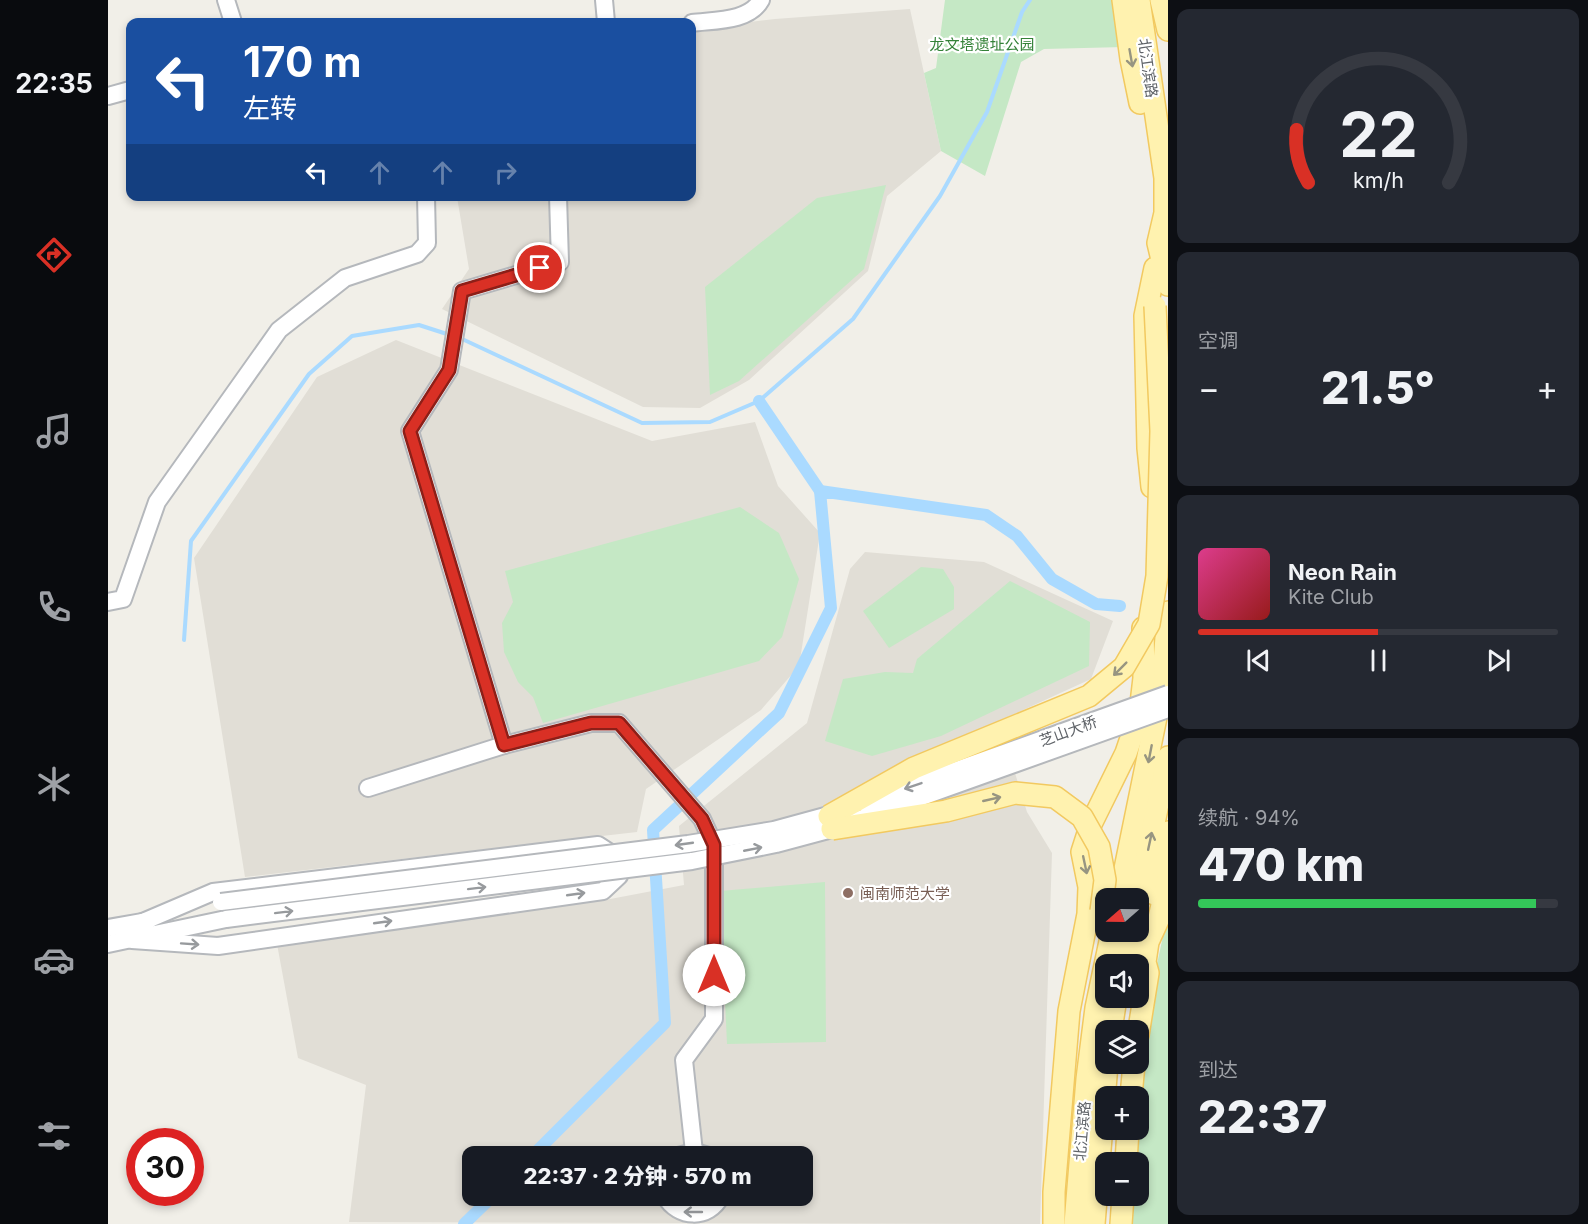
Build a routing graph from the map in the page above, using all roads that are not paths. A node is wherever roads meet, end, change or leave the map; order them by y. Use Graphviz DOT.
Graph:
graph roads {
  1 [pos="226,0"];
  2 [pos="604,0"];
  3 [pos="761,0"];
  4 [pos="1161,0"];
  5 [pos="1127,2"];
  6 [pos="232,18"];
  7 [pos="606,18"];
  8 [pos="696,23"];
  9 [pos="1168,30"];
  10 [pos="126,91"];
  11 [pos="108,96"];
  12 [pos="426,201"];
  13 [pos="558,201"];
  14 [pos="1158,243"];
  15 [pos="1155,268"];
  16 [pos="1168,285"];
  17 [pos="108,602"];
  18 [pos="1168,612"];
  19 [pos="1168,694"];
  20 [pos="1168,709"];
  21 [pos="504,745"];
  22 [pos="1168,757"];
  23 [pos="969,774"];
  24 [pos="368,788"];
  25 [pos="831,822"];
  26 [pos="1168,832"];
  27 [pos="1168,879"];
  28 [pos="1121,888"];
  29 [pos="1140,888"];
  30 [pos="138,924"];
  31 [pos="115,936"];
  32 [pos="1110,942"];
  33 [pos="1140,954"];
  34 [pos="1140,1020"];
  35 [pos="1106,1074"];
  36 [pos="693,1146"];
  37 [pos="674,1206"];
  38 [pos="714,1206"];
  39 [pos="1108,1206"];
  40 [pos="1122,1206"];
  41 [pos="1054,1224"];
  42 [pos="1064,1224"];
  43 [pos="1075,1224"];
  44 [pos="1094,1224"];
  45 [pos="1107,1224"];
  46 [pos="1121,1224"];
  1 -- 6 [label="street"];
  2 -- 7 [label="street"];
  3 -- 8 [label="street"];
  4 -- 9 [label="main road, 北江滨路"];
  5 -- 14 [label="main road, 北江滨路, one-way"];
  10 -- 11 [label="street"];
  12 -- 17 [label="street"];
  13 -- 21 [label="street"];
  14 -- 15 [label="main road, 北江滨路"];
  14 -- 16 [label="main road, 北江滨路"];
  15 -- 25 [label="main road, 北江滨路, one-way, bridge"];
  15 -- 41 [label="main road, one-way"];
  18 -- 28 [label="main road, one-way"];
  19 -- 23 [label="street, 芝山大桥, bridge"];
  20 -- 23 [label="street, bridge"];
  21 -- 24 [label="street"];
  21 -- 36 [label="street"];
  29 -- 22 [label="main road, one-way"];
  23 -- 25 [label="street, bridge"];
  25 -- 30 [label="street, one-way, bridge"];
  31 -- 25 [label="street, one-way, bridge"];
  25 -- 42 [label="main road, one-way, bridge"];
  26 -- 33 [label="main road"];
  27 -- 34 [label="main road"];
  30 -- 31 [label="street"];
  31 -- 30 [label="street, one-way"];
  32 -- 43 [label="main road, 北江滨路"];
  35 -- 44 [label="main road, 北江滨路"];
  38 -- 37 [label="street, one-way"];
  39 -- 45 [label="main road"];
  40 -- 46 [label="main road"];
}
